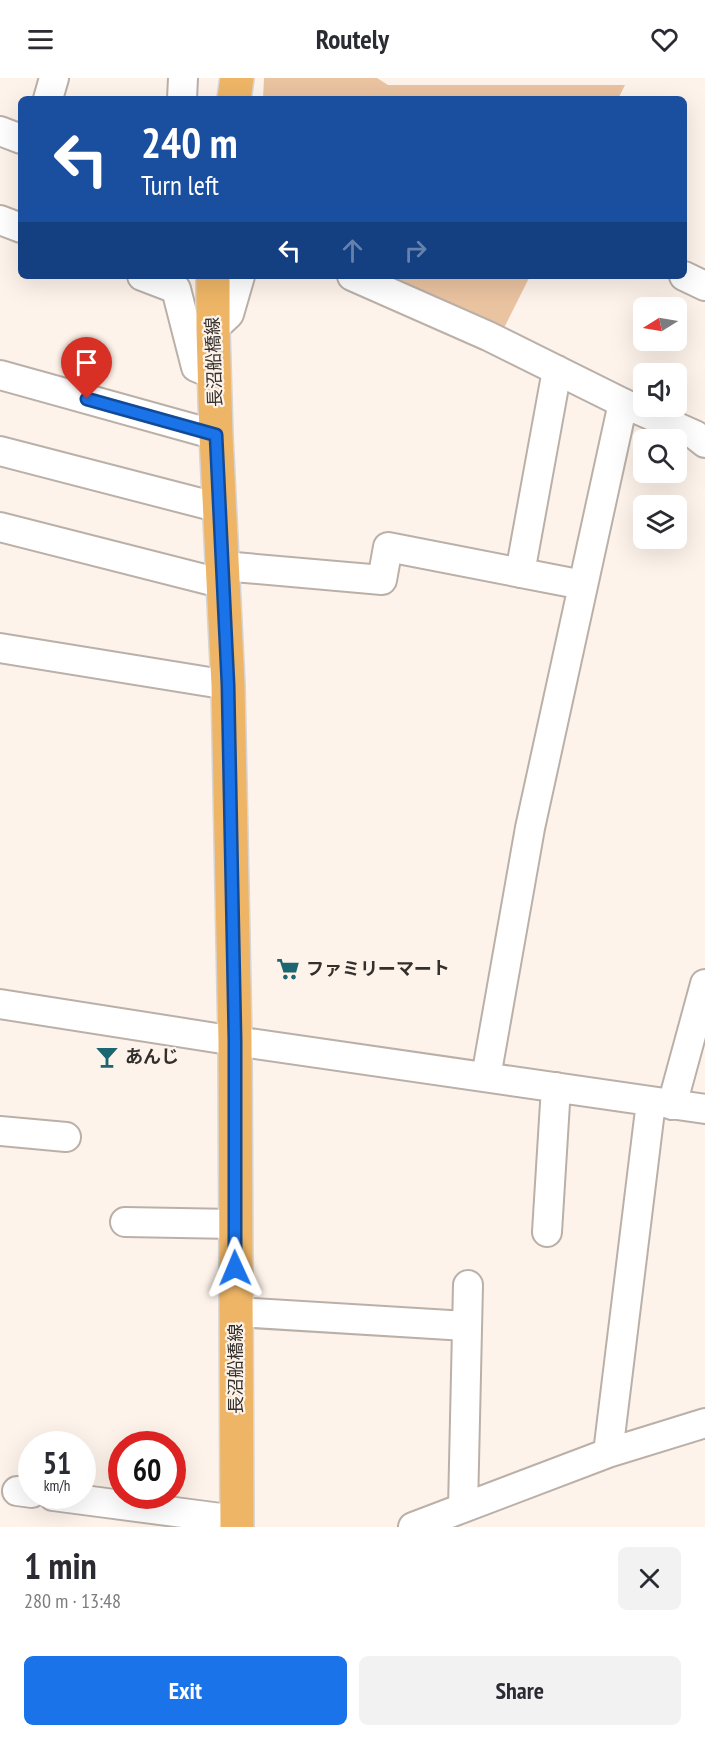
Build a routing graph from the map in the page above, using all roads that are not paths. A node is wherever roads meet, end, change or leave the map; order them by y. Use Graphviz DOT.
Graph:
graph roads {
  1 [pos="54,78"];
  2 [pos="183,78"];
  3 [pos="237,78"];
  4 [pos="49,96"];
  5 [pos="182,96"];
  6 [pos="234,96"];
  7 [pos="0,131"];
  8 [pos="18,138"];
  9 [pos="0,220"];
  10 [pos="18,227"];
  11 [pos="687,277"];
  12 [pos="150,279"];
  13 [pos="213,279"];
  14 [pos="239,279"];
  15 [pos="359,279"];
  16 [pos="705,286"];
  17 [pos="213,329"];
  18 [pos="557,370"];
  19 [pos="0,375"];
  20 [pos="215,375"];
  21 [pos="623,403"];
  22 [pos="702,433"];
  23 [pos="216,435"];
  24 [pos="0,451"];
  25 [pos="220,508"];
  26 [pos="0,527"];
  27 [pos="520,573"];
  28 [pos="223,575"];
  29 [pos="583,585"];
  30 [pos="0,648"];
  31 [pos="228,685"];
  32 [pos="705,984"];
  33 [pos="0,1004"];
  34 [pos="235,1041"];
  35 [pos="486,1077"];
  36 [pos="556,1087"];
  37 [pos="662,1103"];
  38 [pos="705,1109"];
  39 [pos="0,1131"];
  40 [pos="66,1137"];
  41 [pos="125,1222"];
  42 [pos="234,1224"];
  43 [pos="547,1232"];
  44 [pos="468,1285"];
  45 [pos="236,1312"];
  46 [pos="466,1326"];
  47 [pos="705,1423"];
  48 [pos="608,1453"];
  49 [pos="96,1503"];
  50 [pos="463,1508"];
  51 [pos="237,1524"];
  52 [pos="425,1525"];
  1 -- 4 [label="street"];
  2 -- 5 [label="street"];
  3 -- 6 [label="main road"];
  7 -- 8 [label="street"];
  9 -- 10 [label="street"];
  11 -- 16 [label="street"];
  12 -- 20 [label="street"];
  13 -- 17 [label="main road, 長沼船橋線"];
  14 -- 17 [label="street"];
  15 -- 18 [label="street"];
  17 -- 20 [label="main road, 長沼船橋線"];
  18 -- 21 [label="street"];
  18 -- 27 [label="street"];
  19 -- 23 [label="street"];
  20 -- 23 [label="main road, 長沼船橋線"];
  21 -- 22 [label="street"];
  21 -- 29 [label="street"];
  23 -- 25 [label="main road, 長沼船橋線"];
  24 -- 25 [label="street"];
  25 -- 28 [label="main road, 長沼船橋線"];
  26 -- 28 [label="street"];
  27 -- 28 [label="street"];
  27 -- 29 [label="street"];
  28 -- 31 [label="main road, 長沼船橋線"];
  29 -- 35 [label="street"];
  30 -- 31 [label="street"];
  31 -- 34 [label="main road, 長沼船橋線"];
  32 -- 37 [label="street"];
  33 -- 34 [label="street"];
  34 -- 35 [label="street"];
  34 -- 42 [label="main road, 長沼船橋線"];
  35 -- 36 [label="street"];
  36 -- 37 [label="street"];
  36 -- 43 [label="street"];
  37 -- 38 [label="street"];
  37 -- 48 [label="street"];
  39 -- 40 [label="street"];
  41 -- 42 [label="street"];
  42 -- 45 [label="main road, 長沼船橋線"];
  44 -- 46 [label="street"];
  45 -- 46 [label="street"];
  45 -- 51 [label="main road, 長沼船橋線"];
  46 -- 50 [label="street"];
  47 -- 48 [label="street"];
  48 -- 50 [label="street"];
  49 -- 51 [label="street"];
  50 -- 52 [label="street"];
}
